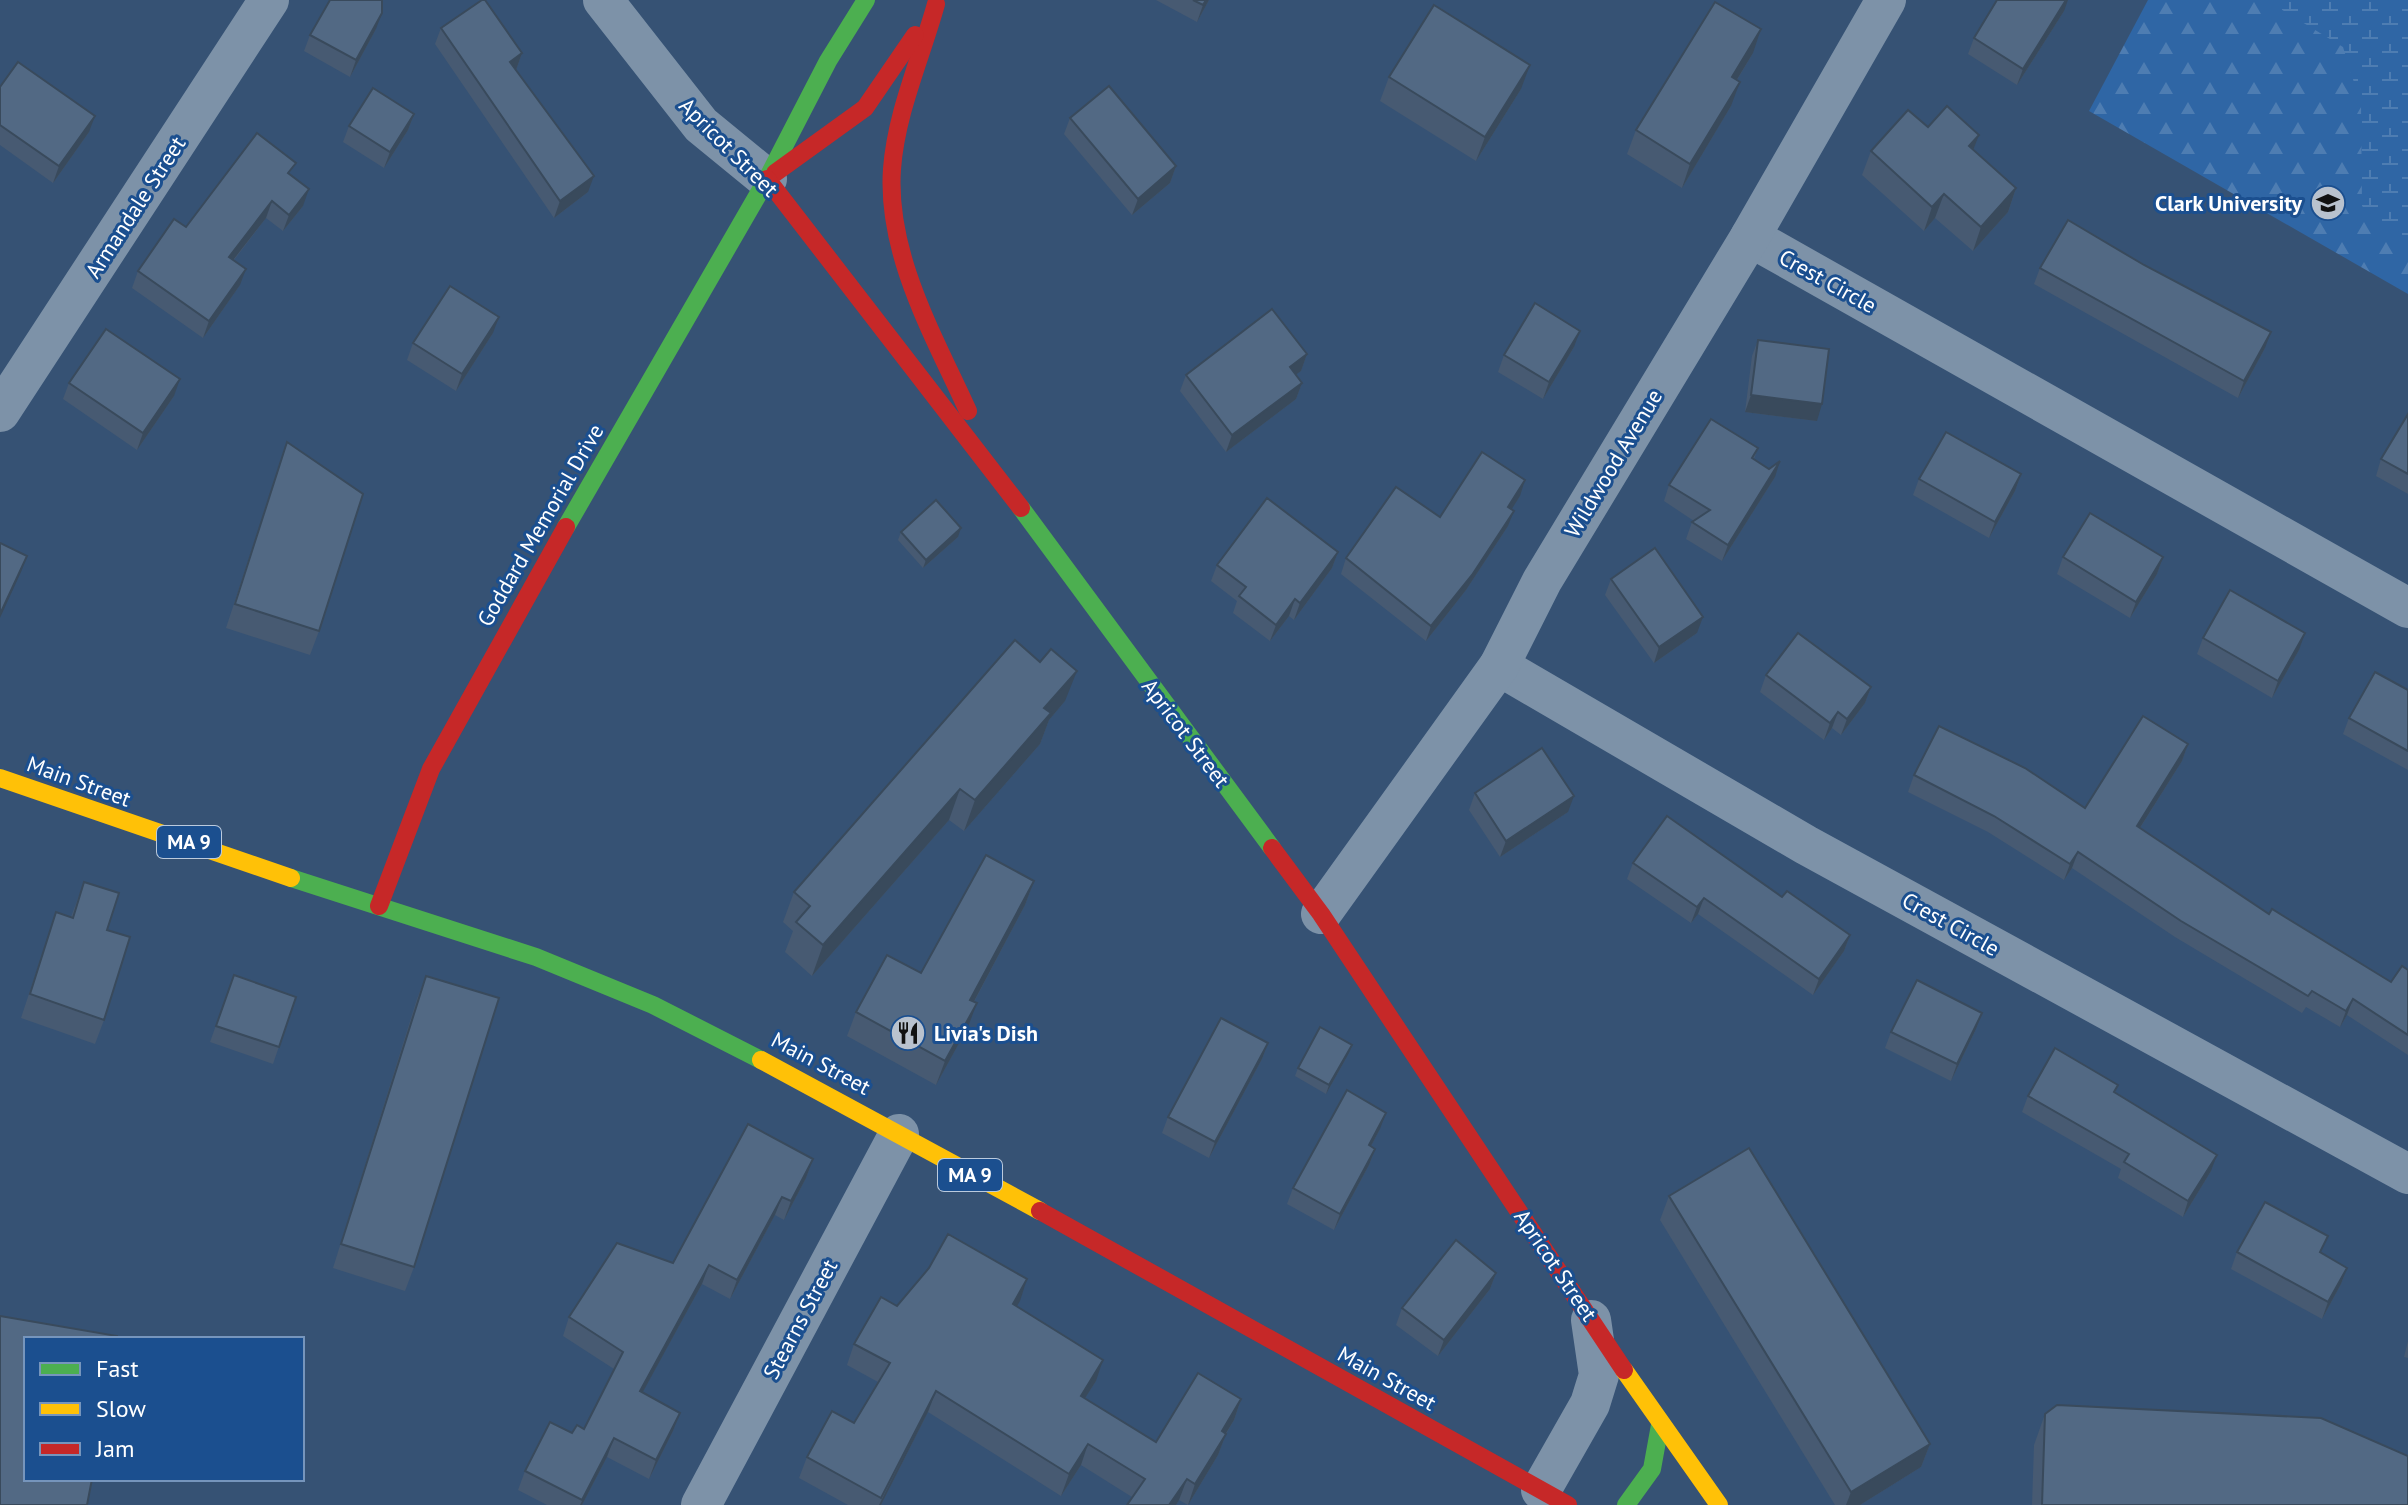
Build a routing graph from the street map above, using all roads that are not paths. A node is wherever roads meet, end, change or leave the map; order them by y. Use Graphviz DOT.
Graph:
graph roads {
  1 [pos="269,0"];
  2 [pos="603,0"];
  3 [pos="866,0"];
  4 [pos="1886,0"];
  5 [pos="937,2"];
  6 [pos="767,179"];
  7 [pos="1750,237"];
  8 [pos="0,412"];
  9 [pos="1002,482"];
  10 [pos="2408,608"];
  11 [pos="1499,666"];
  12 [pos="0,778"];
  13 [pos="379,906"];
  14 [pos="1321,914"];
  15 [pos="899,1134"];
  16 [pos="2408,1174"];
  17 [pos="1590,1316"];
  18 [pos="1660,1425"];
  19 [pos="1554,1497"];
  20 [pos="701,1505"];
  21 [pos="1626,1505"];
  22 [pos="1719,1505"];
  1 -- 8 [label="street, Armandale Street"];
  2 -- 6 [label="street, Apricot Street"];
  3 -- 6 [label="main road, Goddard Memorial Drive"];
  4 -- 7 [label="street, Wildwood Avenue"];
  5 -- 6 [label="main road, Goddard Memorial Drive"];
  5 -- 9 [label="main road"];
  6 -- 9 [label="main road, Apricot Street"];
  6 -- 13 [label="main road, Goddard Memorial Drive"];
  7 -- 10 [label="street, Crest Circle"];
  7 -- 11 [label="street, Wildwood Avenue"];
  9 -- 14 [label="main road, Apricot Street"];
  11 -- 14 [label="street, Wildwood Avenue"];
  11 -- 16 [label="street, Crest Circle"];
  12 -- 13 [label="main road, Main Street / MA 9"];
  13 -- 15 [label="main road, Main Street / MA 9"];
  14 -- 17 [label="main road, Apricot Street"];
  15 -- 19 [label="main road, Main Street / MA 9"];
  15 -- 20 [label="street, Stearns Street"];
  17 -- 18 [label="main road, Apricot Street"];
  17 -- 19 [label="street"];
  18 -- 21 [label="main road"];
  18 -- 22 [label="main road, Apricot Street"];
}
